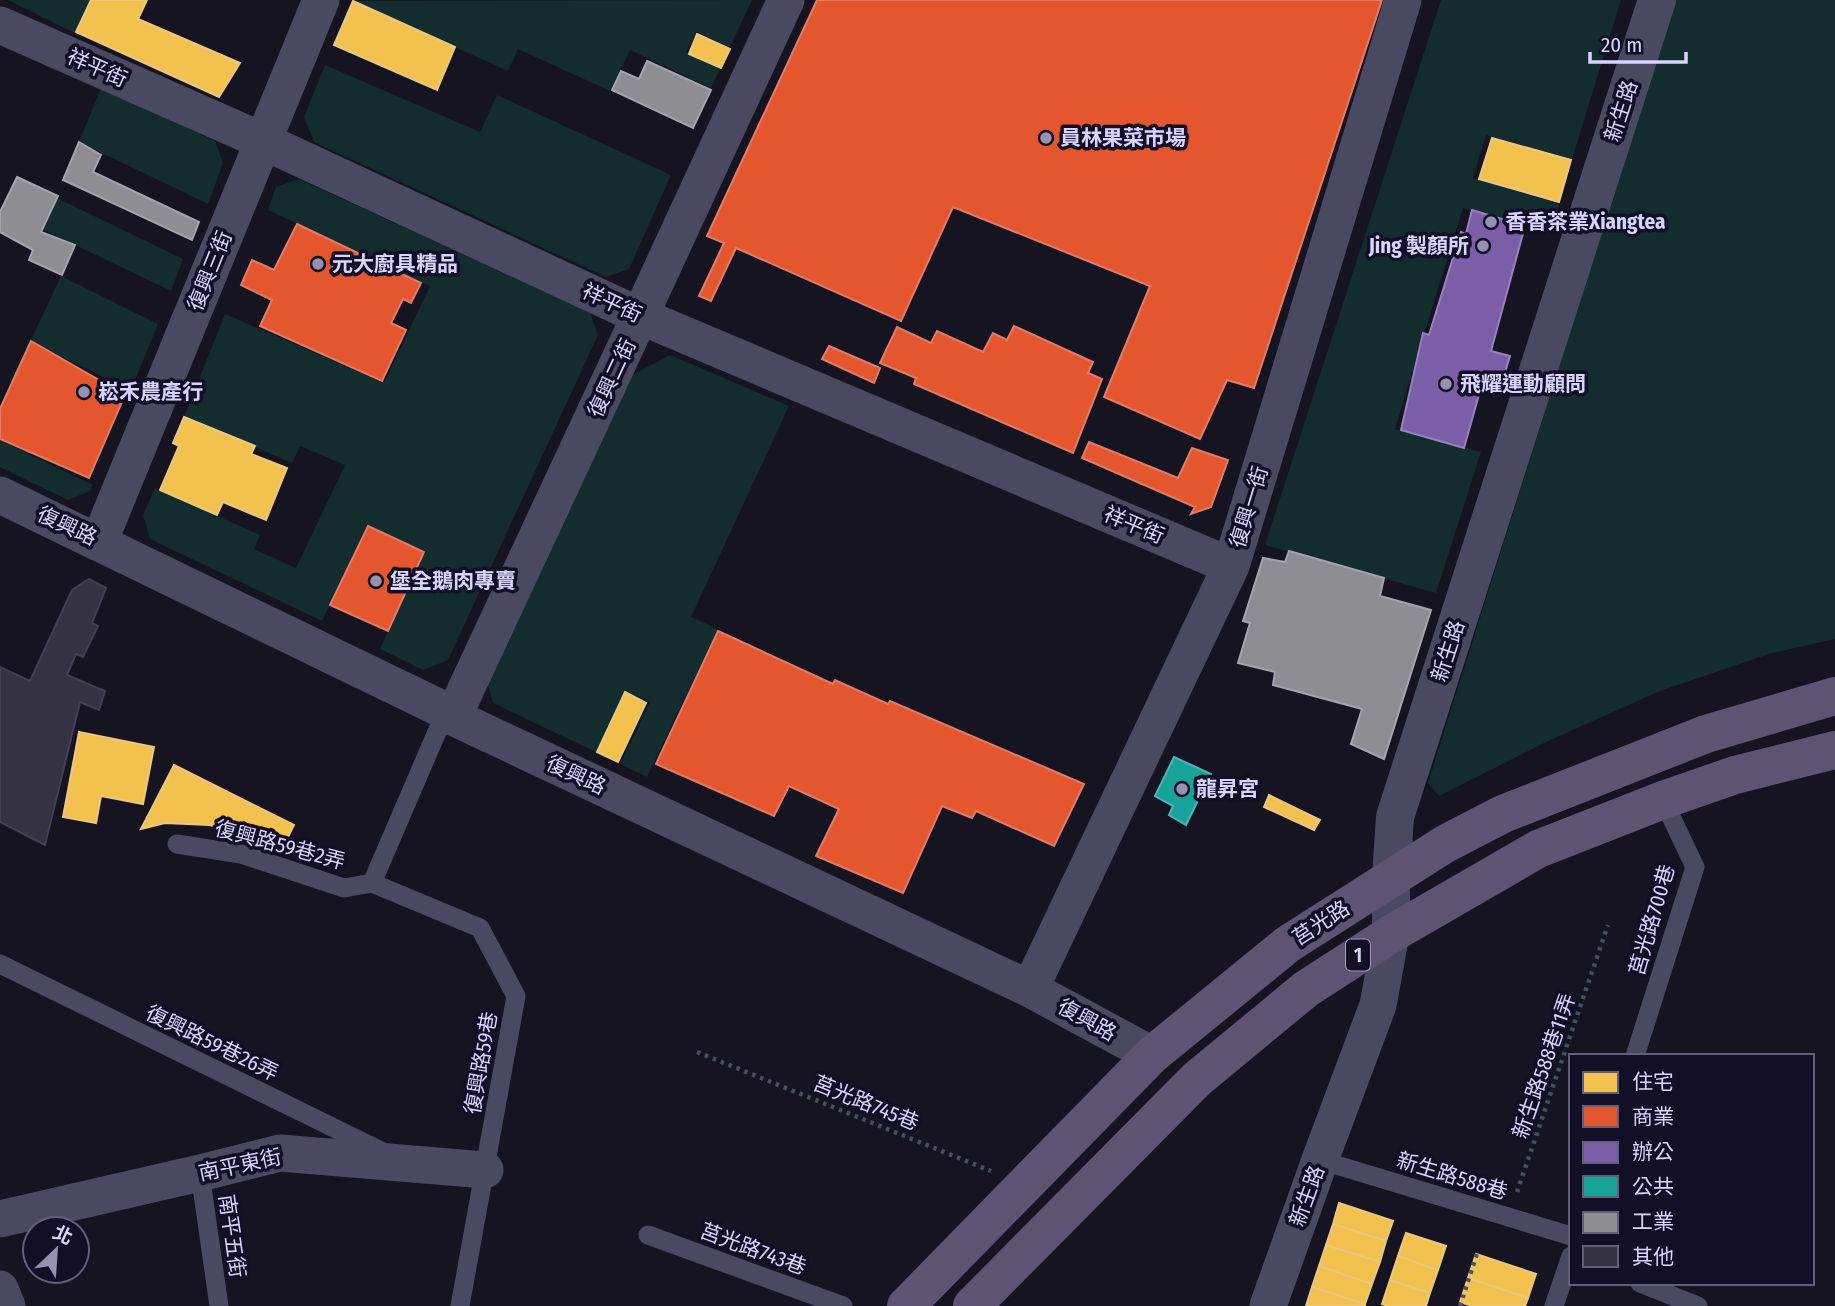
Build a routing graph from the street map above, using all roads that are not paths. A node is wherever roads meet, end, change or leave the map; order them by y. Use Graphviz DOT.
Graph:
graph roads {
  1 [pos="321,0"];
  2 [pos="786,0"];
  3 [pos="1404,0"];
  4 [pos="1657,0"];
  5 [pos="0,25"];
  6 [pos="263,141"];
  7 [pos="640,316"];
  8 [pos="0,495"];
  9 [pos="99,542"];
  10 [pos="1231,566"];
  11 [pos="1835,696"];
  12 [pos="449,714"];
  13 [pos="1835,750"];
  14 [pos="1663,800"];
  15 [pos="177,844"];
  16 [pos="1391,877"];
  17 [pos="372,883"];
  18 [pos="1391,934"];
  19 [pos="0,964"];
  20 [pos="1030,989"];
  21 [pos="1636,1054"];
  22 [pos="1152,1055"];
  23 [pos="1320,1160"];
  24 [pos="405,1163"];
  25 [pos="485,1170"];
  26 [pos="200,1173"];
  27 [pos="0,1219"];
  28 [pos="648,1235"];
  29 [pos="1569,1235"];
  30 [pos="1569,1262"];
  31 [pos="1645,1285"];
  32 [pos="0,1289"];
  33 [pos="7,1306"];
  34 [pos="219,1306"];
  35 [pos="460,1306"];
  36 [pos="843,1306"];
  37 [pos="906,1306"];
  38 [pos="972,1306"];
  39 [pos="1268,1306"];
  40 [pos="1554,1306"];
  41 [pos="1699,1306"];
  1 -- 6 [label="street, 復興三街"];
  2 -- 7 [label="street, 復興二街"];
  3 -- 10 [label="street, 復興一街"];
  4 -- 16 [label="street, 新生路"];
  5 -- 6 [label="street, 祥平街"];
  6 -- 7 [label="street, 祥平街"];
  6 -- 9 [label="street, 復興三街"];
  7 -- 10 [label="street, 祥平街"];
  7 -- 12 [label="street, 復興二街"];
  8 -- 9 [label="street, 復興路"];
  9 -- 12 [label="street, 復興路"];
  10 -- 20 [label="street, 復興一街"];
  11 -- 16 [label="main road, 莒光路 / 1"];
  12 -- 17 [label="lane"];
  12 -- 20 [label="street, 復興路"];
  13 -- 14 [label="main road, 1"];
  14 -- 18 [label="main road, 1"];
  14 -- 21 [label="lane, 莒光路700巷"];
  15 -- 17 [label="lane, 復興路59巷2弄"];
  16 -- 18 [label="street, 新生路"];
  16 -- 22 [label="main road, 莒光路 / 1"];
  17 -- 25 [label="lane, 復興路59巷"];
  18 -- 23 [label="street, 新生路"];
  18 -- 38 [label="main road, 1"];
  19 -- 24 [label="lane, 復興路59巷26弄"];
  20 -- 22 [label="street, 復興路"];
  22 -- 37 [label="main road, 莒光路 / 1"];
  23 -- 29 [label="lane, 新生路588巷"];
  23 -- 39 [label="street, 新生路"];
  24 -- 25 [label="street, 南平東街"];
  24 -- 26 [label="street, 南平東街"];
  25 -- 35 [label="lane, 復興路59巷"];
  26 -- 27 [label="street, 南平東街"];
  26 -- 34 [label="lane, 南平五街"];
  28 -- 36 [label="lane, 莒光路743巷"];
  30 -- 40 [label="lane"];
  31 -- 41 [label="lane"];
  32 -- 33 [label="street"];
}
